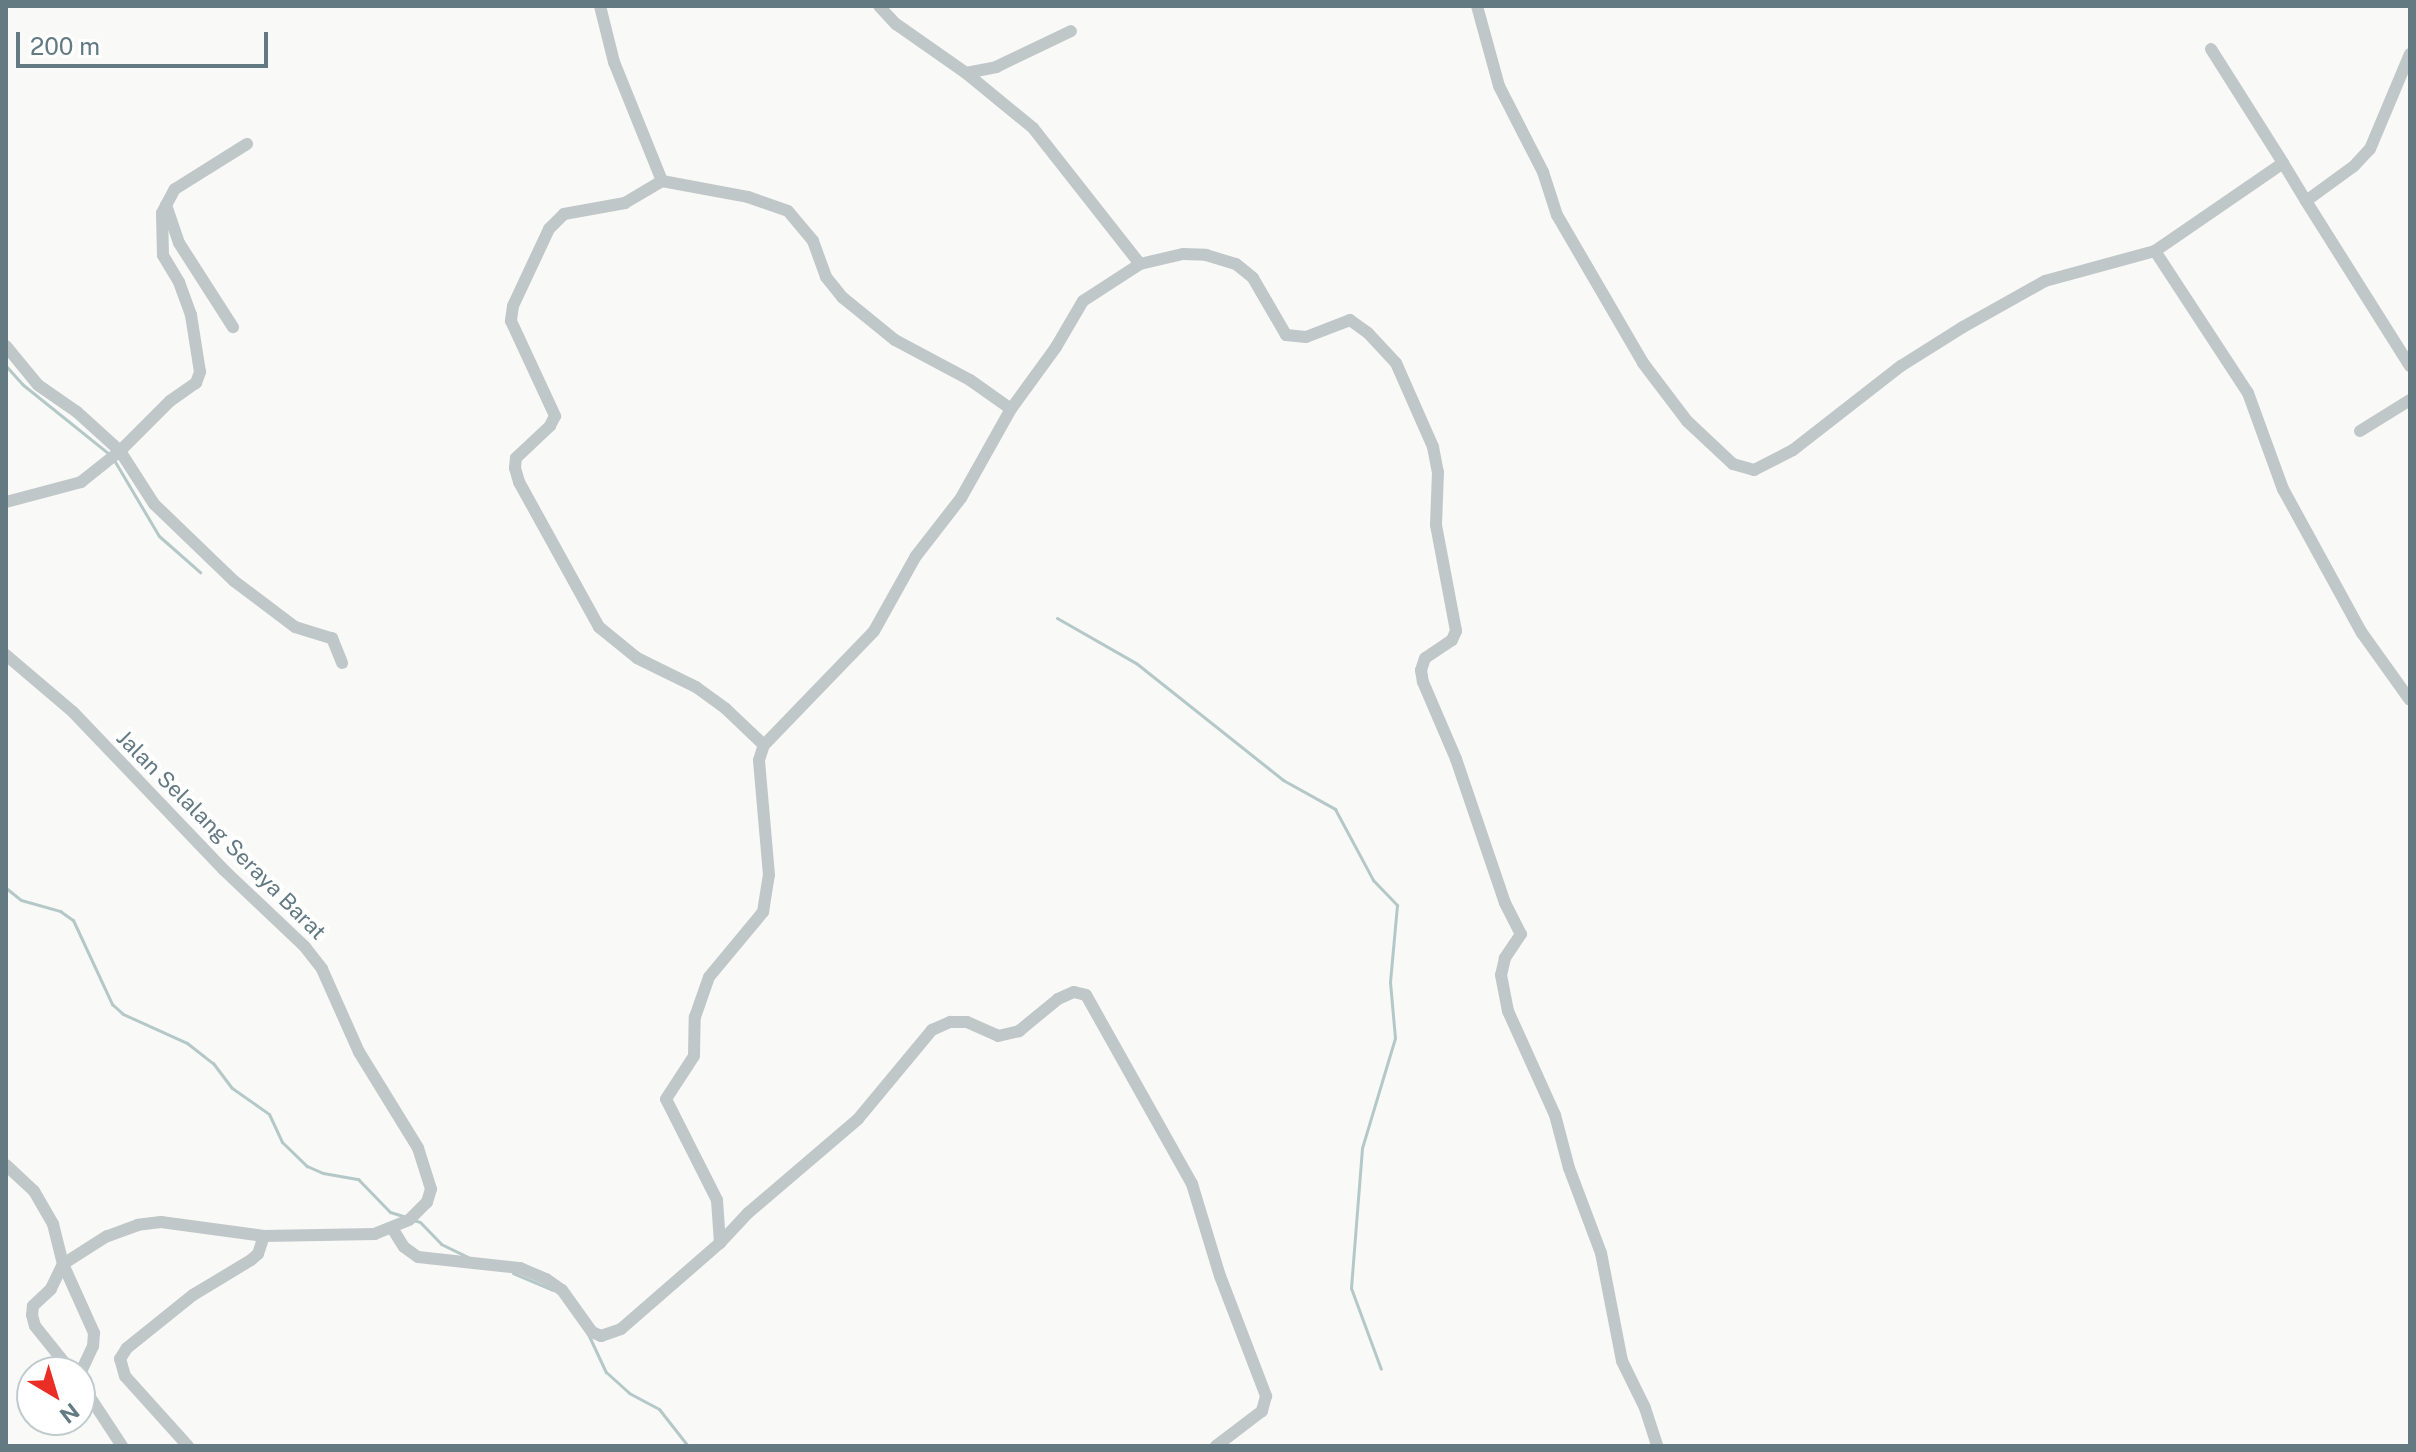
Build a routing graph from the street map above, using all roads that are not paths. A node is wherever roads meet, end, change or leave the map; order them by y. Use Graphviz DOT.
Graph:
graph roads {
  1 [pos="600,6"];
  2 [pos="879,6"];
  3 [pos="1477,6"];
  4 [pos="1071,31"];
  5 [pos="2211,49"];
  6 [pos="2410,54"];
  7 [pos="966,73"];
  8 [pos="247,144"];
  9 [pos="2283,163"];
  10 [pos="662,181"];
  11 [pos="166,201"];
  12 [pos="2306,201"];
  13 [pos="2155,251"];
  14 [pos="1140,264"];
  15 [pos="233,327"];
  16 [pos="6,346"];
  17 [pos="2410,366"];
  18 [pos="2410,400"];
  19 [pos="1011,409"];
  20 [pos="2360,431"];
  21 [pos="120,451"];
  22 [pos="6,502"];
  23 [pos="6,655"];
  24 [pos="342,663"];
  25 [pos="2410,700"];
  26 [pos="764,745"];
  27 [pos="6,1165"];
  28 [pos="392,1228"];
  29 [pos="264,1236"];
  30 [pos="720,1243"];
  31 [pos="63,1264"];
  32 [pos="59,1356"];
  33 [pos="88,1356"];
  34 [pos="96,1406"];
  35 [pos="122,1446"];
  36 [pos="188,1446"];
  37 [pos="1216,1446"];
  38 [pos="1657,1446"];
  1 -- 10 [label="street"];
  2 -- 7 [label="street"];
  3 -- 13 [label="street"];
  4 -- 7 [label="street"];
  5 -- 9 [label="street"];
  6 -- 12 [label="street"];
  7 -- 14 [label="street"];
  8 -- 11 [label="street"];
  9 -- 12 [label="street"];
  9 -- 13 [label="street"];
  10 -- 19 [label="street"];
  10 -- 26 [label="street"];
  11 -- 15 [label="street"];
  11 -- 21 [label="street"];
  12 -- 17 [label="street"];
  13 -- 25 [label="street"];
  14 -- 19 [label="street"];
  14 -- 38 [label="street"];
  16 -- 21 [label="street"];
  18 -- 20 [label="street"];
  19 -- 26 [label="street"];
  21 -- 22 [label="street"];
  21 -- 24 [label="street"];
  23 -- 28 [label="street, Jalan Selalang Seraya Barat"];
  26 -- 30 [label="street"];
  27 -- 31 [label="street"];
  28 -- 29 [label="street"];
  28 -- 30 [label="street"];
  29 -- 31 [label="street"];
  29 -- 36 [label="street"];
  30 -- 37 [label="street"];
  31 -- 32 [label="street"];
  31 -- 33 [label="street"];
  34 -- 35 [label="street"];
}
